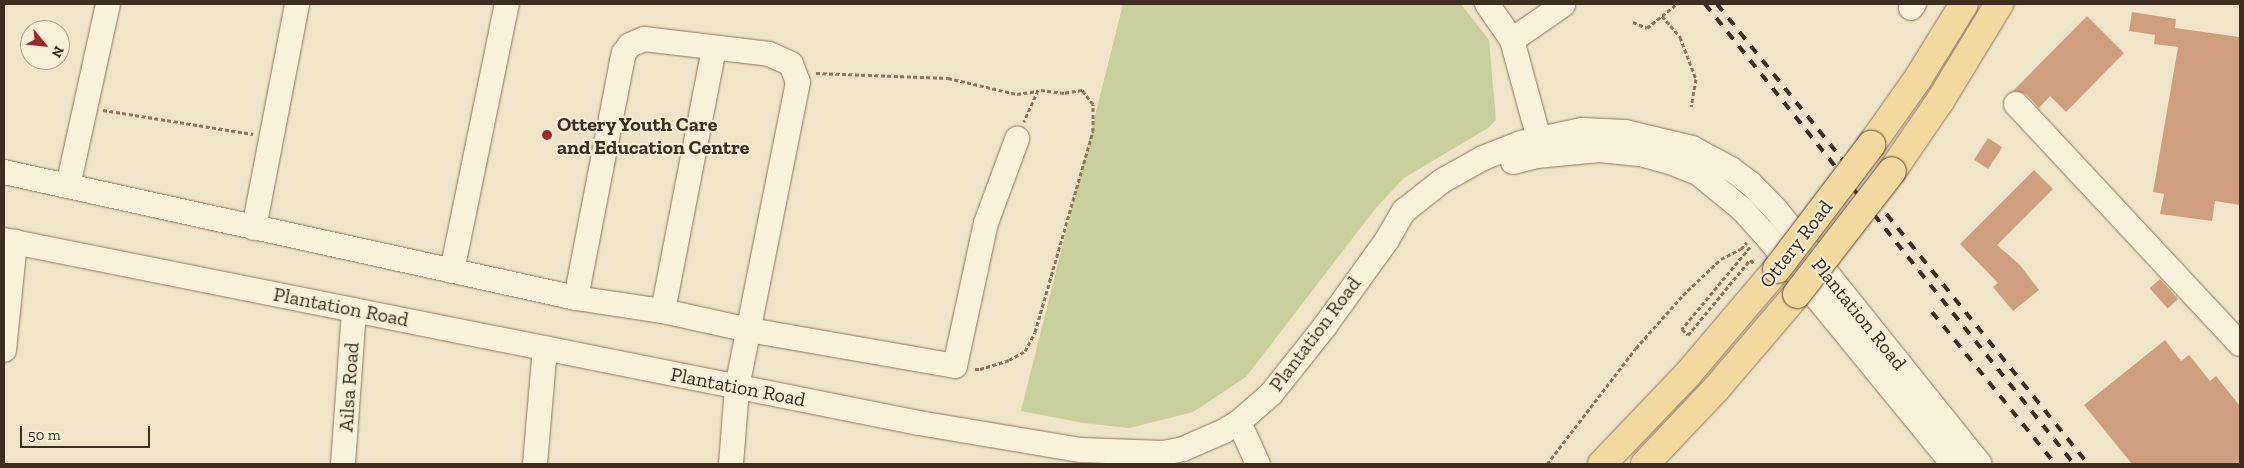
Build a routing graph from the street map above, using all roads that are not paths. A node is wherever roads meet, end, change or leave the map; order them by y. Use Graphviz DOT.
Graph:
graph roads {
  1 [pos="108,4"];
  2 [pos="297,4"];
  3 [pos="507,4"];
  4 [pos="1487,4"];
  5 [pos="1964,4"];
  6 [pos="1999,4"];
  7 [pos="1563,5"];
  8 [pos="1512,40"];
  9 [pos="714,49"];
  10 [pos="1526,93"];
  11 [pos="2016,104"];
  12 [pos="1018,139"];
  13 [pos="1538,148"];
  14 [pos="1483,158"];
  15 [pos="4,172"];
  16 [pos="68,186"];
  17 [pos="254,228"];
  18 [pos="1387,240"];
  19 [pos="9,241"];
  20 [pos="452,271"];
  21 [pos="576,298"];
  22 [pos="354,310"];
  23 [pos="663,311"];
  24 [pos="749,330"];
  25 [pos="4,339"];
  26 [pos="2240,344"];
  27 [pos="545,348"];
  28 [pos="737,388"];
  29 [pos="1239,422"];
  30 [pos="1164,453"];
  31 [pos="1081,457"];
  32 [pos="1959,460"];
  33 [pos="343,464"];
  34 [pos="535,464"];
  35 [pos="731,464"];
  36 [pos="1122,464"];
  37 [pos="1258,464"];
  38 [pos="1602,464"];
  39 [pos="1645,464"];
  1 -- 16 [label="street"];
  2 -- 17 [label="street"];
  3 -- 20 [label="street"];
  4 -- 8 [label="street"];
  5 -- 38 [label="main road, Ottery Road, bridge"];
  6 -- 39 [label="main road, Ottery Road, bridge"];
  7 -- 8 [label="street"];
  8 -- 10 [label="street"];
  9 -- 21 [label="street"];
  9 -- 23 [label="street"];
  9 -- 24 [label="street"];
  10 -- 13 [label="street"];
  10 -- 14 [label="street"];
  11 -- 26 [label="street"];
  12 -- 24 [label="street"];
  13 -- 14 [label="street, Plantation Road"];
  13 -- 18 [label="street, Plantation Road"];
  13 -- 32 [label="street, Plantation Road"];
  14 -- 18 [label="street, Plantation Road"];
  15 -- 16 [label="street"];
  16 -- 17 [label="street"];
  17 -- 20 [label="street"];
  18 -- 29 [label="street, Plantation Road"];
  19 -- 22 [label="street, Plantation Road"];
  19 -- 25 [label="street"];
  20 -- 21 [label="street"];
  21 -- 23 [label="street"];
  22 -- 27 [label="street, Plantation Road"];
  22 -- 33 [label="street, Ailsa Road"];
  23 -- 24 [label="street"];
  24 -- 28 [label="street"];
  27 -- 28 [label="street, Plantation Road"];
  27 -- 34 [label="street"];
  28 -- 31 [label="street, Plantation Road"];
  28 -- 35 [label="street"];
  29 -- 30 [label="street, Plantation Road"];
  29 -- 37 [label="street"];
  30 -- 31 [label="street, Plantation Road"];
  30 -- 36 [label="street"];
}
